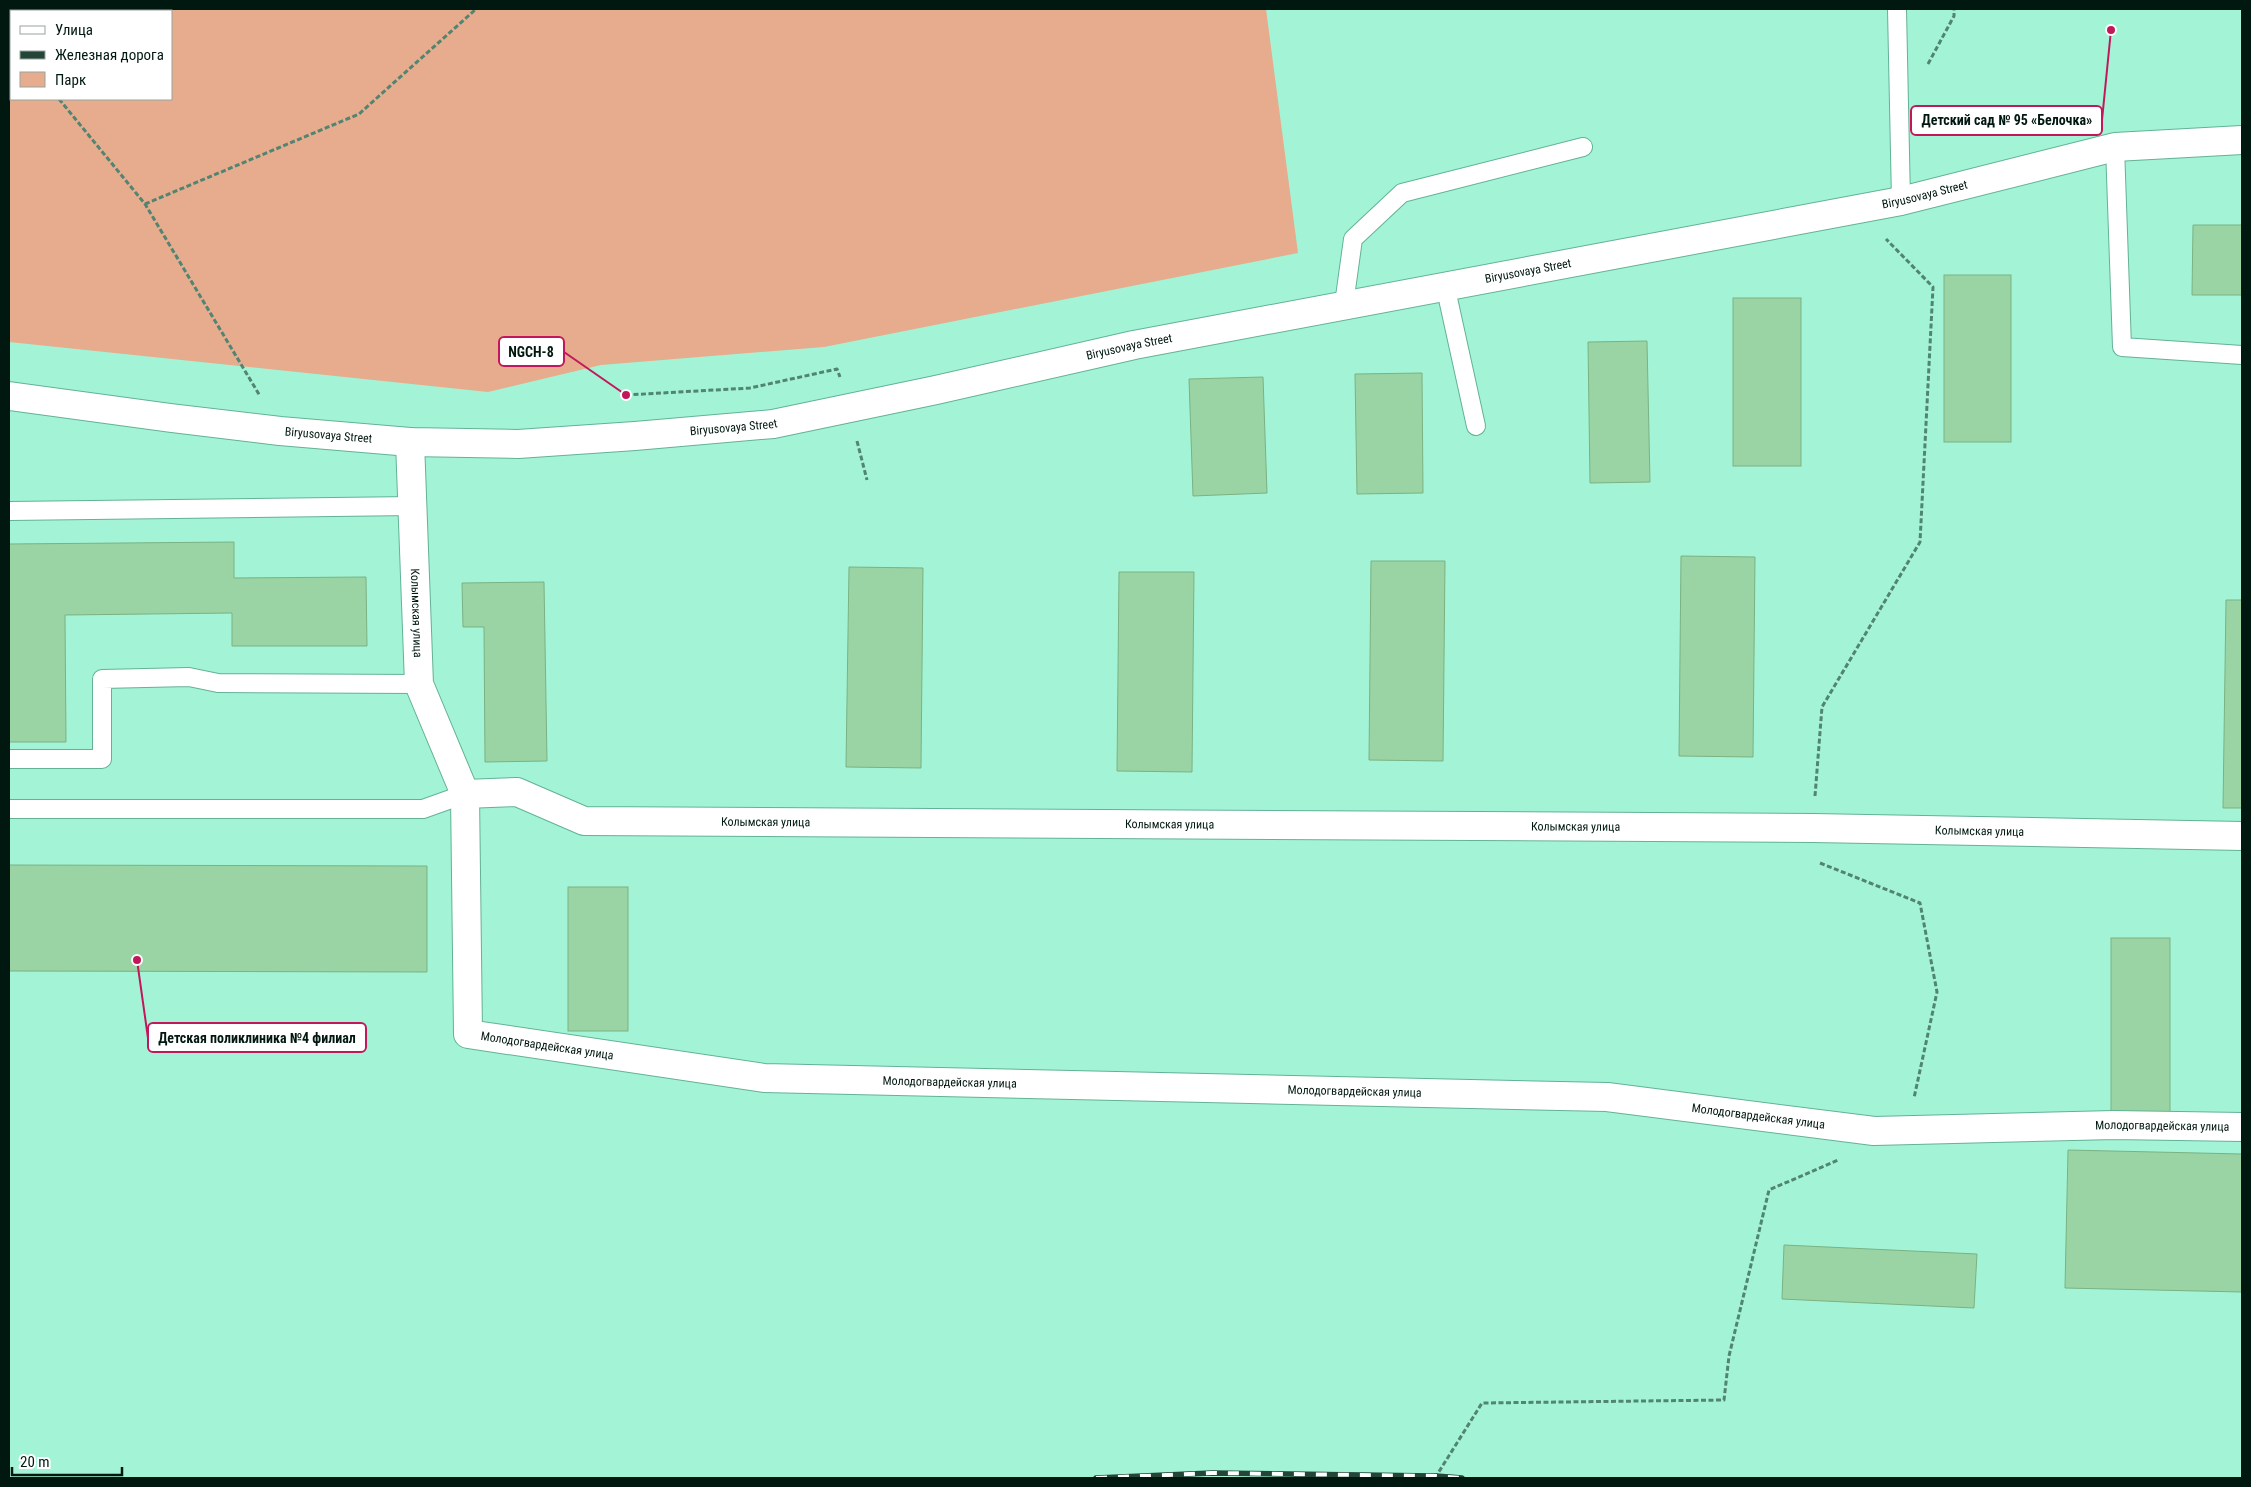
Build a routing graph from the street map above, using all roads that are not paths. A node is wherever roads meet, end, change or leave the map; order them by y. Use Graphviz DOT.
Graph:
graph roads {
  1 [pos="1898,9"];
  2 [pos="2242,140"];
  3 [pos="1583,147"];
  4 [pos="2116,148"];
  5 [pos="1902,201"];
  6 [pos="1445,285"];
  7 [pos="1344,304"];
  8 [pos="2242,355"];
  9 [pos="9,396"];
  10 [pos="1476,426"];
  11 [pos="410,442"];
  12 [pos="413,506"];
  13 [pos="9,510"];
  14 [pos="419,684"];
  15 [pos="9,759"];
  16 [pos="465,794"];
  17 [pos="9,809"];
  18 [pos="2242,836"];
  19 [pos="2242,1127"];
  1 -- 5 [label="lane"];
  2 -- 4 [label="street, Biryusovaya Street"];
  3 -- 7 [label="lane"];
  4 -- 5 [label="street, Biryusovaya Street"];
  4 -- 8 [label="lane"];
  5 -- 6 [label="street, Biryusovaya Street"];
  6 -- 7 [label="street, Biryusovaya Street"];
  6 -- 10 [label="lane"];
  7 -- 11 [label="street, Biryusovaya Street"];
  9 -- 11 [label="street, Biryusovaya Street"];
  11 -- 12 [label="street, Колымская улица"];
  12 -- 13 [label="lane"];
  12 -- 14 [label="street, Колымская улица"];
  14 -- 15 [label="lane"];
  14 -- 16 [label="street, Колымская улица"];
  16 -- 17 [label="lane"];
  16 -- 18 [label="street, Колымская улица"];
  16 -- 19 [label="street, Молодогвардейская улица"];
}
